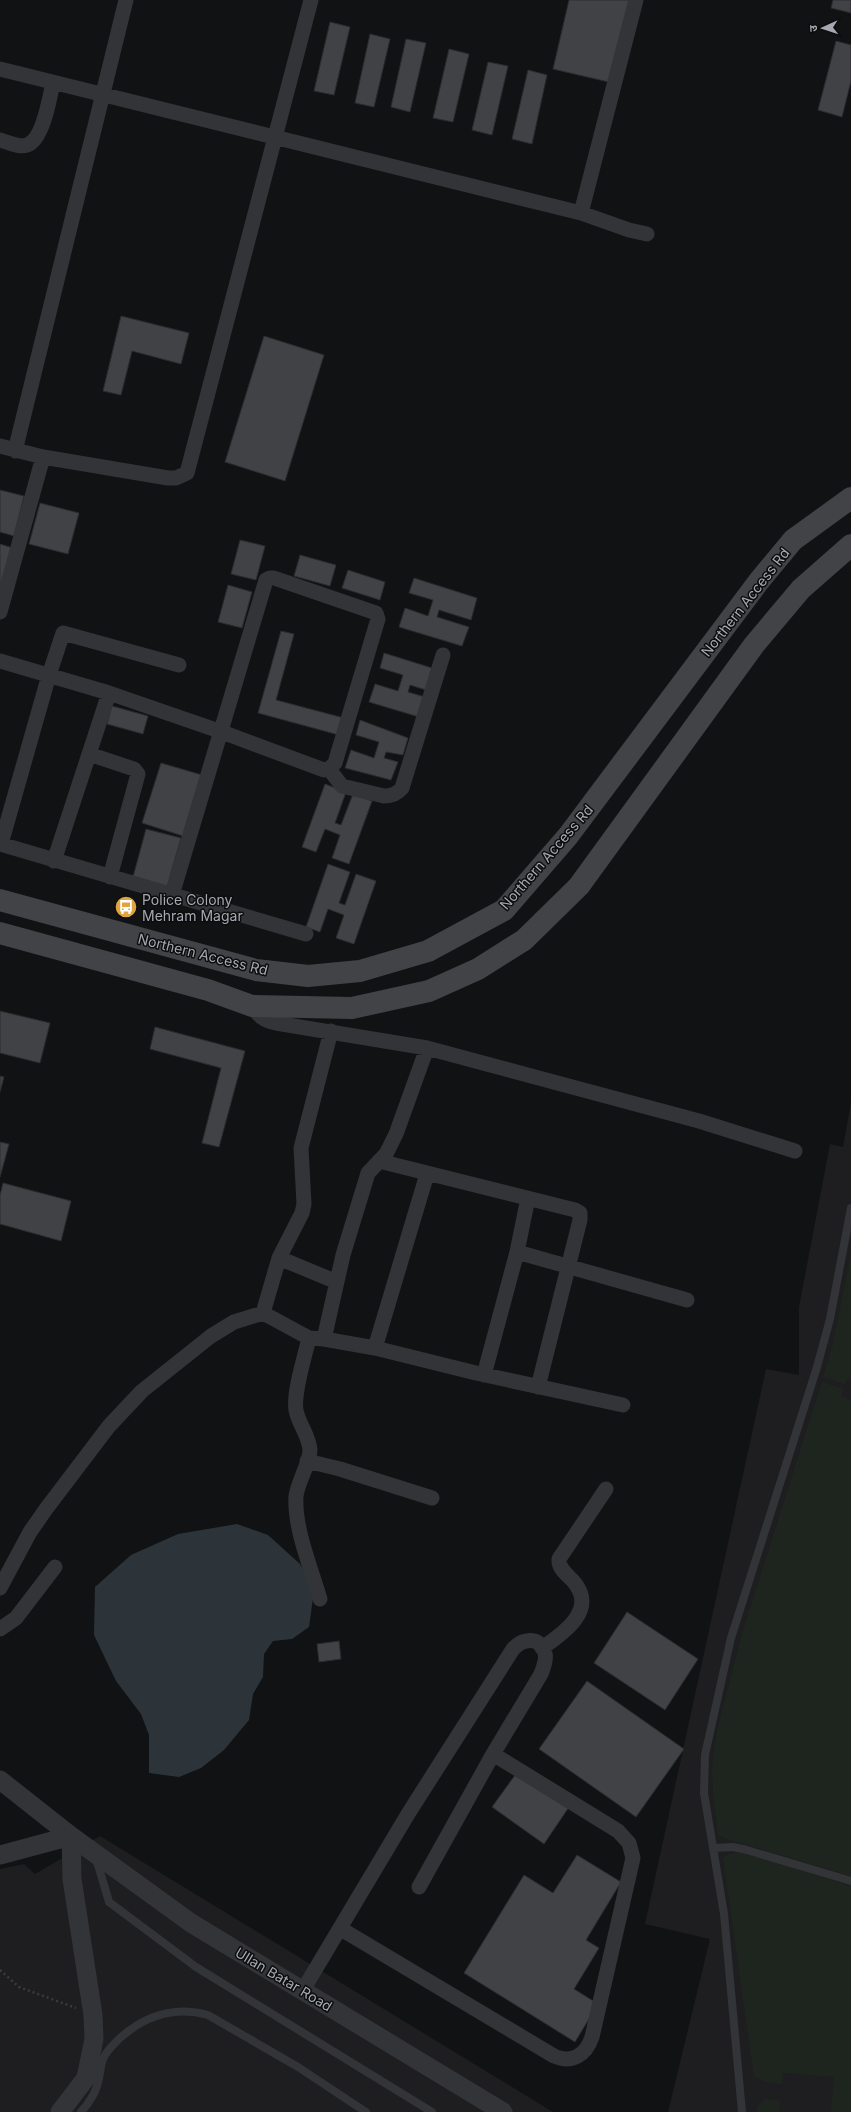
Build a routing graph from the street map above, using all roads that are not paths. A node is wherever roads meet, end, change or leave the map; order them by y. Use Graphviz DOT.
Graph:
graph roads {
  1 [pos="126,0"];
  2 [pos="311,0"];
  3 [pos="636,0"];
  4 [pos="0,69"];
  5 [pos="53,82"];
  6 [pos="103,94"];
  7 [pos="275,137"];
  8 [pos="0,140"];
  9 [pos="581,213"];
  10 [pos="647,234"];
  11 [pos="0,446"];
  12 [pos="16,451"];
  13 [pos="43,457"];
  14 [pos="851,498"];
  15 [pos="851,545"];
  16 [pos="0,612"];
  17 [pos="443,655"];
  18 [pos="0,662"];
  19 [pos="179,665"];
  20 [pos="49,675"];
  21 [pos="109,693"];
  22 [pos="222,732"];
  23 [pos="89,754"];
  24 [pos="328,770"];
  25 [pos="0,844"];
  26 [pos="54,861"];
  27 [pos="110,877"];
  28 [pos="172,895"];
  29 [pos="0,900"];
  30 [pos="0,933"];
  31 [pos="306,934"];
  32 [pos="216,959"];
  33 [pos="208,990"];
  34 [pos="252,1006"];
  35 [pos="331,1031"];
  36 [pos="427,1048"];
  37 [pos="795,1151"];
  38 [pos="379,1161"];
  39 [pos="427,1174"];
  40 [pos="528,1198"];
  41 [pos="851,1208"];
  42 [pos="517,1252"];
  43 [pos="279,1258"];
  44 [pos="568,1265"];
  45 [pos="337,1282"];
  46 [pos="688,1300"];
  47 [pos="263,1313"];
  48 [pos="316,1339"];
  49 [pos="375,1348"];
  50 [pos="484,1375"];
  51 [pos="538,1387"];
  52 [pos="623,1405"];
  53 [pos="307,1461"];
  54 [pos="606,1488"];
  55 [pos="432,1498"];
  56 [pos="55,1567"];
  57 [pos="0,1588"];
  58 [pos="320,1599"];
  59 [pos="0,1629"];
  60 [pos="542,1648"];
  61 [pos="493,1754"];
  62 [pos="0,1780"];
  63 [pos="71,1836"];
  64 [pos="713,1848"];
  65 [pos="95,1853"];
  66 [pos="0,1855"];
  67 [pos="851,1881"];
  68 [pos="419,1887"];
  69 [pos="341,1928"];
  70 [pos="303,1990"];
  71 [pos="60,2112"];
  72 [pos="82,2112"];
  73 [pos="366,2112"];
  74 [pos="432,2112"];
  75 [pos="503,2112"];
  76 [pos="742,2112"];
  1 -- 6 [label="street"];
  2 -- 7 [label="street"];
  3 -- 9 [label="street"];
  4 -- 5 [label="street"];
  5 -- 6 [label="street"];
  5 -- 8 [label="street"];
  6 -- 7 [label="street"];
  6 -- 12 [label="street"];
  7 -- 9 [label="street"];
  7 -- 13 [label="street"];
  9 -- 10 [label="street"];
  11 -- 12 [label="street"];
  12 -- 13 [label="street"];
  13 -- 16 [label="street"];
  14 -- 32 [label="main road, Northern Access Rd"];
  15 -- 34 [label="main road"];
  17 -- 24 [label="street"];
  18 -- 20 [label="street"];
  19 -- 20 [label="street"];
  20 -- 21 [label="street"];
  20 -- 25 [label="street"];
  21 -- 22 [label="street"];
  21 -- 23 [label="street"];
  22 -- 24 [label="street"];
  22 -- 24 [label="street"];
  22 -- 28 [label="street"];
  23 -- 26 [label="street"];
  23 -- 27 [label="street"];
  25 -- 26 [label="street"];
  26 -- 27 [label="street"];
  27 -- 28 [label="street"];
  28 -- 31 [label="street"];
  29 -- 32 [label="main road, Northern Access Rd"];
  30 -- 33 [label="main road"];
  32 -- 33 [label="main road"];
  33 -- 34 [label="main road"];
  34 -- 35 [label="street"];
  35 -- 36 [label="street"];
  35 -- 43 [label="street"];
  36 -- 37 [label="street"];
  36 -- 38 [label="street"];
  38 -- 39 [label="street"];
  38 -- 45 [label="street"];
  39 -- 40 [label="street"];
  39 -- 49 [label="street"];
  40 -- 42 [label="street"];
  40 -- 44 [label="street"];
  41 -- 64 [label="lane"];
  42 -- 44 [label="street"];
  42 -- 50 [label="street"];
  43 -- 45 [label="street"];
  43 -- 47 [label="street"];
  44 -- 46 [label="street"];
  44 -- 51 [label="street"];
  45 -- 48 [label="street"];
  47 -- 48 [label="street"];
  47 -- 57 [label="street"];
  48 -- 49 [label="street"];
  48 -- 53 [label="street"];
  49 -- 50 [label="street"];
  50 -- 51 [label="street"];
  51 -- 52 [label="street"];
  53 -- 55 [label="street"];
  53 -- 58 [label="street"];
  54 -- 60 [label="street"];
  56 -- 59 [label="street"];
  60 -- 61 [label="street"];
  60 -- 69 [label="street"];
  61 -- 68 [label="street"];
  61 -- 69 [label="street"];
  62 -- 63 [label="street, Ullan Batar Road"];
  63 -- 65 [label="street, Ullan Batar Road"];
  63 -- 66 [label="street"];
  63 -- 71 [label="street"];
  64 -- 67 [label="lane"];
  64 -- 76 [label="lane"];
  65 -- 70 [label="street, Ullan Batar Road"];
  65 -- 74 [label="lane"];
  69 -- 70 [label="street"];
  70 -- 75 [label="street, Ullan Batar Road"];
  72 -- 73 [label="lane"];
}
